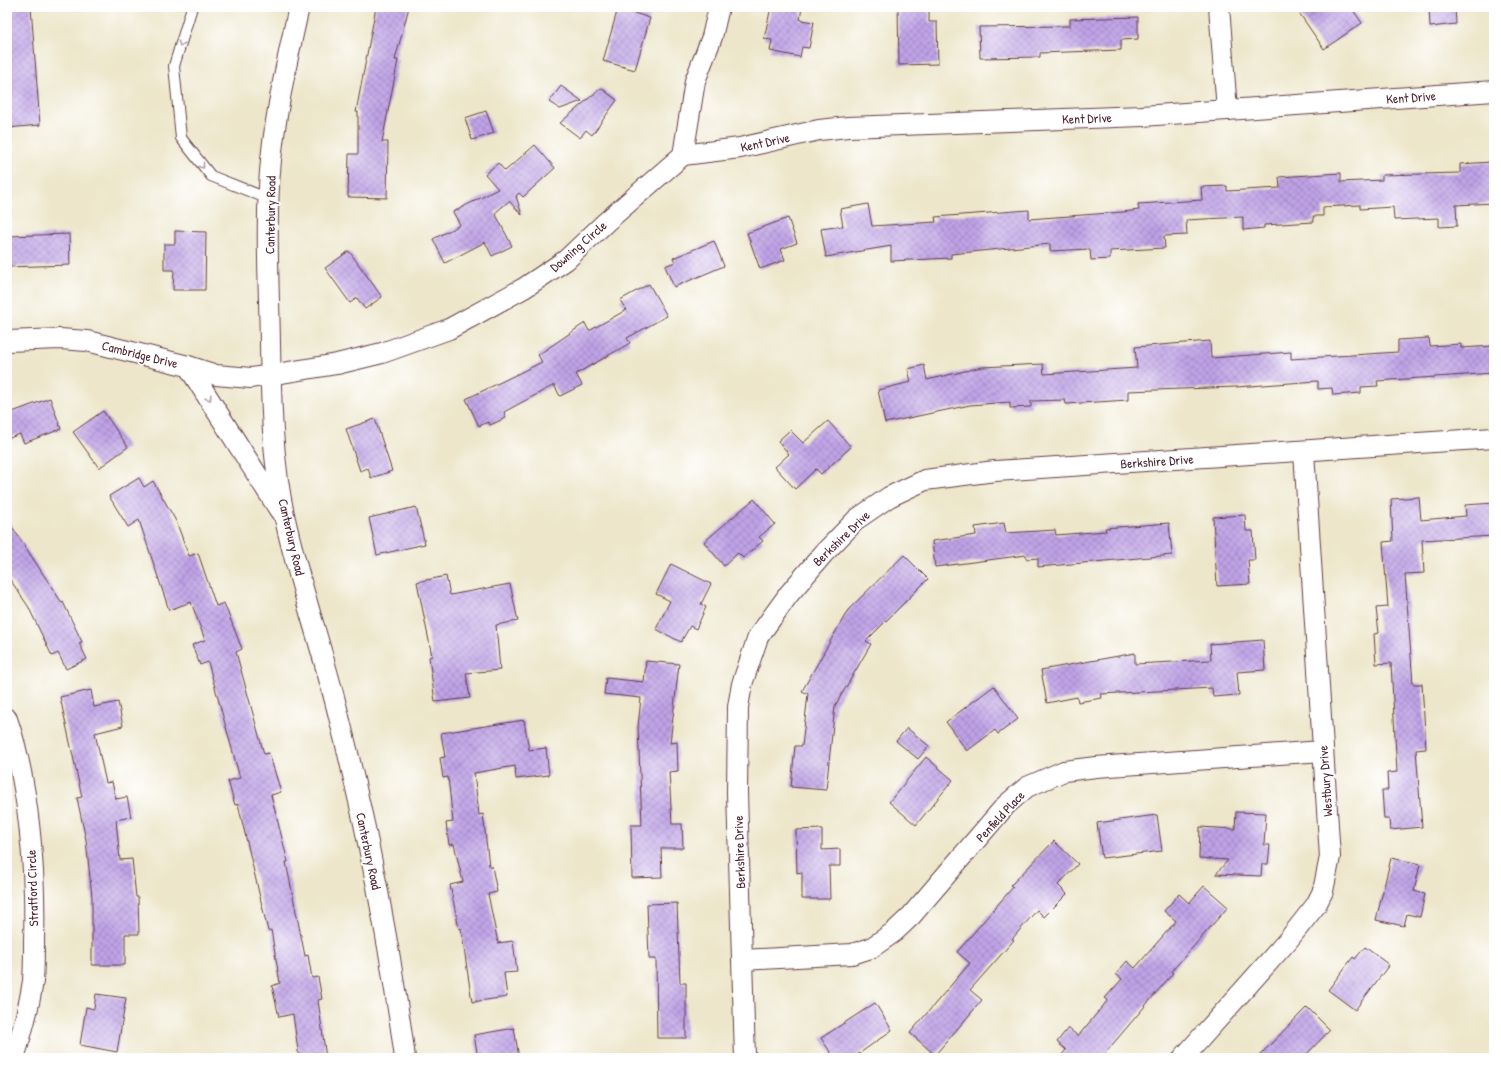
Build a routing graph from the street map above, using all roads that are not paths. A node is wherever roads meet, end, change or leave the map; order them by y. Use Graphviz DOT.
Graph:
graph roads {
  1 [pos="192,7"];
  2 [pos="299,7"];
  3 [pos="719,7"];
  4 [pos="1219,7"];
  5 [pos="1494,91"];
  6 [pos="1227,110"];
  7 [pos="683,155"];
  8 [pos="269,199"];
  9 [pos="7,341"];
  10 [pos="188,366"];
  11 [pos="271,375"];
  12 [pos="1494,438"];
  13 [pos="1304,452"];
  14 [pos="285,518"];
  15 [pos="7,719"];
  16 [pos="1323,751"];
  17 [pos="742,960"];
  18 [pos="14,1058"];
  19 [pos="406,1058"];
  20 [pos="745,1058"];
  21 [pos="1183,1058"];
  1 -- 8 [label="lane, one-way"];
  2 -- 8 [label="street, Canterbury Road"];
  3 -- 7 [label="street"];
  4 -- 6 [label="street"];
  5 -- 6 [label="street, Kent Drive"];
  6 -- 7 [label="street, Kent Drive"];
  7 -- 11 [label="street, Downing Circle"];
  8 -- 11 [label="street, Canterbury Road"];
  9 -- 10 [label="street, Cambridge Drive"];
  10 -- 11 [label="street, Cambridge Drive"];
  10 -- 14 [label="street, one-way"];
  11 -- 14 [label="street, Canterbury Road"];
  12 -- 13 [label="street, Berkshire Drive"];
  13 -- 16 [label="street, Westbury Drive"];
  13 -- 17 [label="street, Berkshire Drive"];
  14 -- 19 [label="street, Canterbury Road"];
  15 -- 18 [label="street, Stratford Circle"];
  16 -- 17 [label="street, Penfield Place"];
  16 -- 21 [label="street, Westbury Drive"];
  17 -- 20 [label="street, Berkshire Drive"];
}
